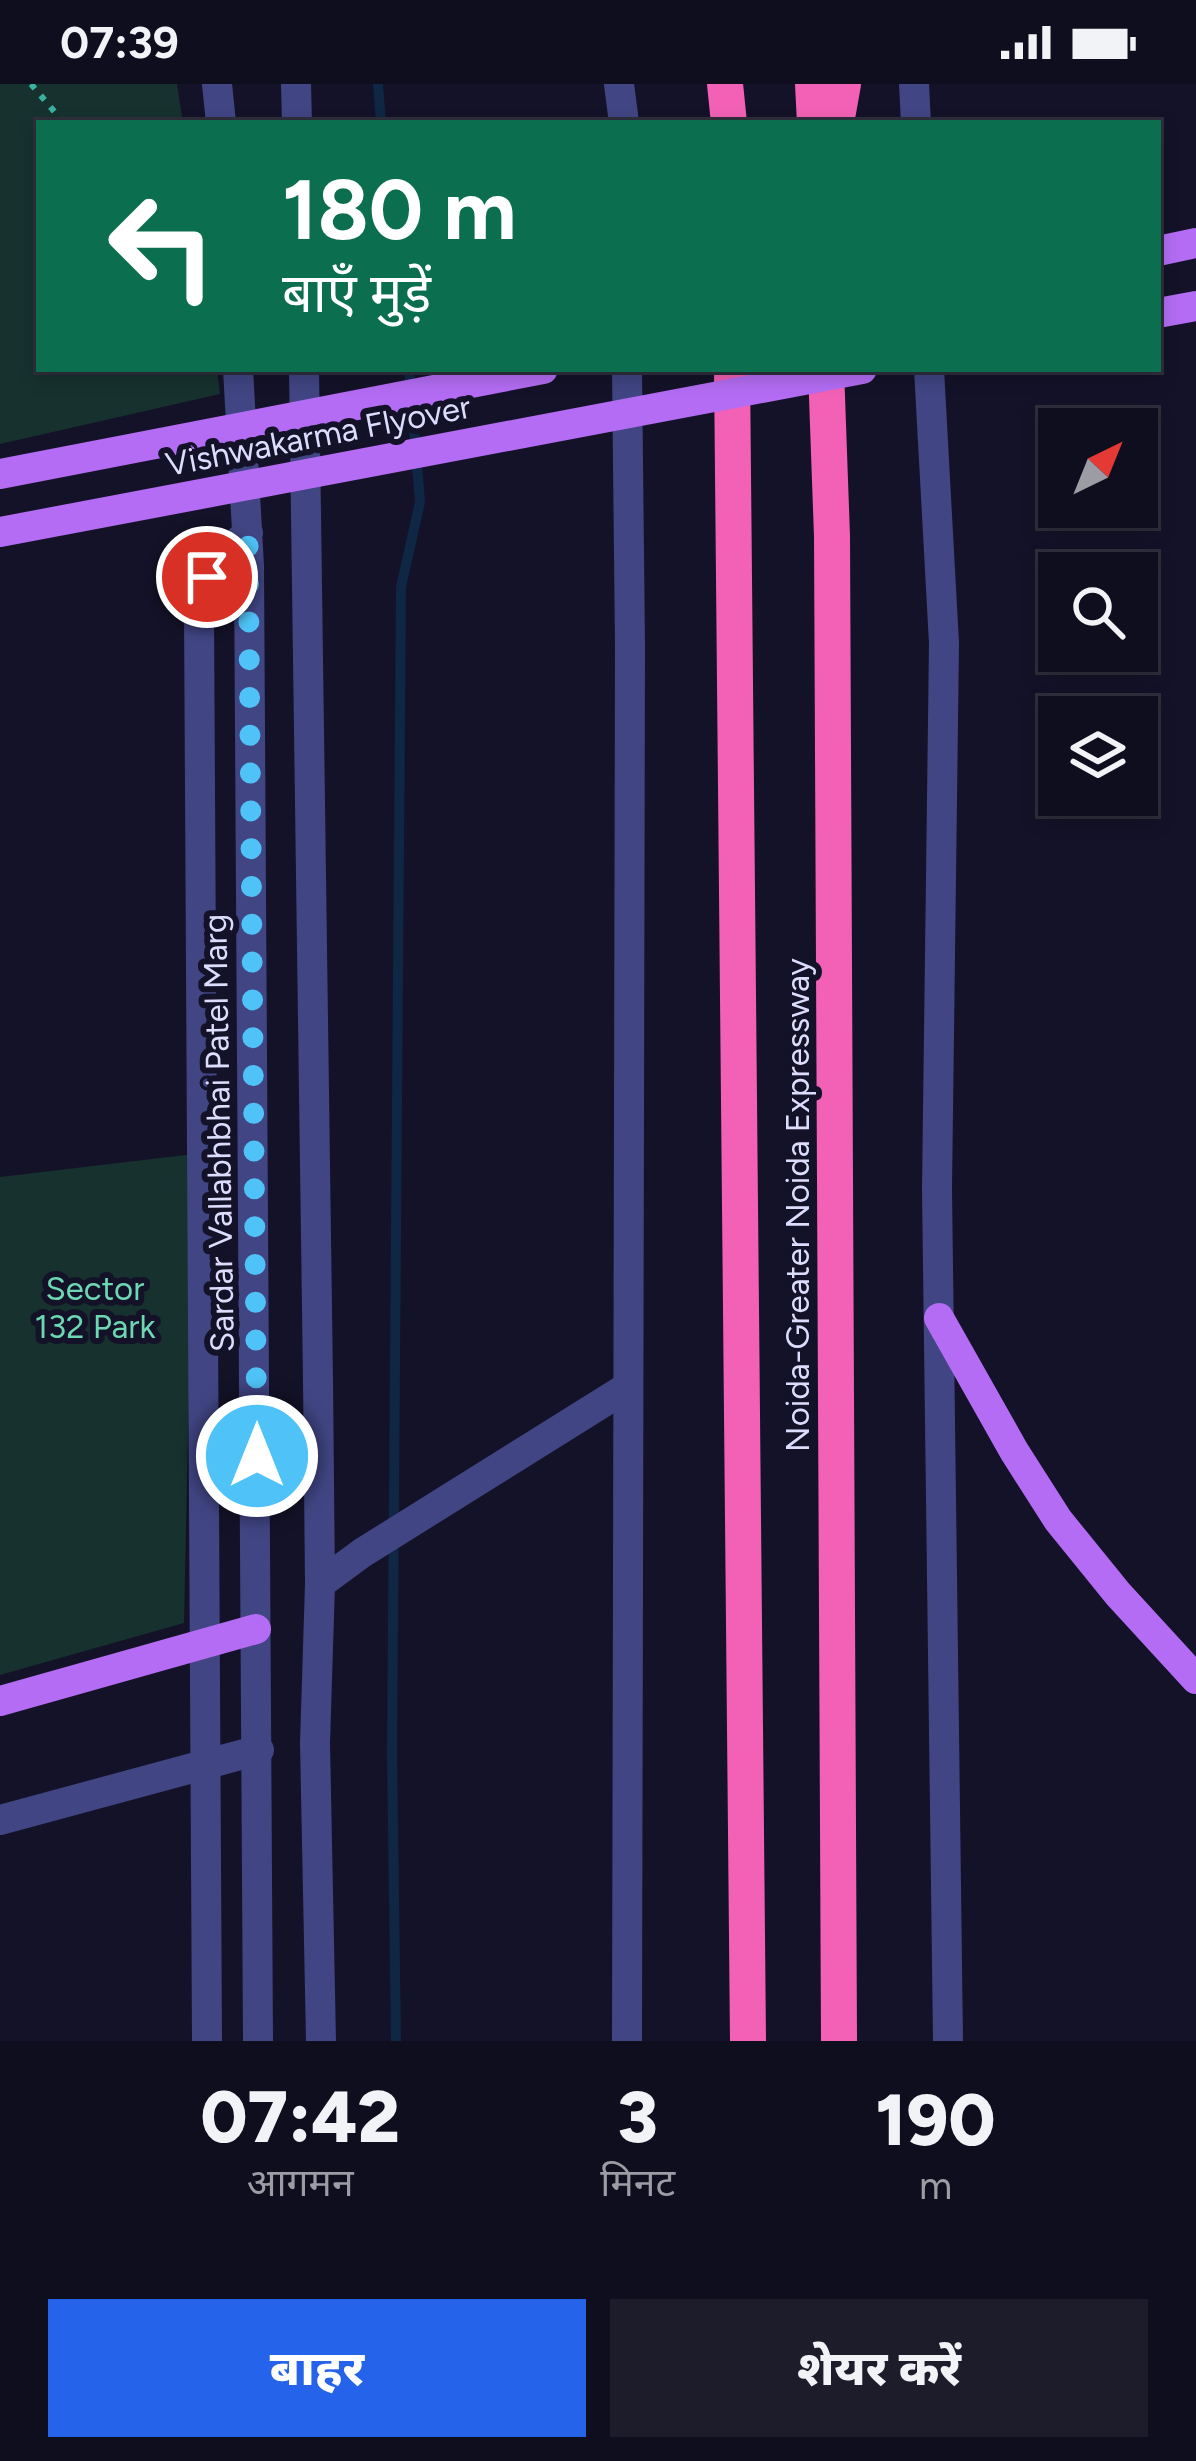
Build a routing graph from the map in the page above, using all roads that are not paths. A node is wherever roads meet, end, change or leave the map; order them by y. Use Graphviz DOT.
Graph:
graph roads {
  1 [pos="217,84"];
  2 [pos="296,84"];
  3 [pos="619,84"];
  4 [pos="725,84"];
  5 [pos="813,84"];
  6 [pos="843,84"];
  7 [pos="914,84"];
  8 [pos="221,120"];
  9 [pos="297,120"];
  10 [pos="624,120"];
  11 [pos="729,120"];
  12 [pos="815,120"];
  13 [pos="837,120"];
  14 [pos="916,120"];
  15 [pos="1196,243"];
  16 [pos="1161,250"];
  17 [pos="1196,306"];
  18 [pos="1161,312"];
  19 [pos="238,372"];
  20 [pos="304,372"];
  21 [pos="527,372"];
  22 [pos="627,372"];
  23 [pos="732,372"];
  24 [pos="826,372"];
  25 [pos="846,372"];
  26 [pos="929,372"];
  27 [pos="0,474"];
  28 [pos="0,532"];
  29 [pos="248,532"];
  30 [pos="938,1318"];
  31 [pos="626,1388"];
  32 [pos="320,1584"];
  33 [pos="256,1629"];
  34 [pos="201,1644"];
  35 [pos="1196,1679"];
  36 [pos="0,1701"];
  37 [pos="260,1750"];
  38 [pos="204,1764"];
  39 [pos="0,1820"];
  40 [pos="207,2041"];
  41 [pos="258,2041"];
  42 [pos="321,2041"];
  43 [pos="627,2041"];
  44 [pos="748,2041"];
  45 [pos="839,2041"];
  46 [pos="948,2041"];
  1 -- 8 [label="street"];
  2 -- 9 [label="street"];
  3 -- 10 [label="street"];
  4 -- 11 [label="highway"];
  5 -- 12 [label="highway"];
  6 -- 13 [label="highway"];
  7 -- 14 [label="street"];
  15 -- 16 [label="main road"];
  17 -- 18 [label="main road"];
  19 -- 29 [label="street, Sardar Vallabhbhai Patel Marg"];
  20 -- 32 [label="street"];
  21 -- 27 [label="main road, Vishwakarma Flyover, bridge"];
  22 -- 31 [label="street"];
  23 -- 44 [label="highway, Noida-Greater Noida Expressway"];
  24 -- 45 [label="highway, Noida-Greater Noida Expressway"];
  25 -- 28 [label="main road, Vishwakarma Flyover, bridge"];
  26 -- 30 [label="street"];
  29 -- 33 [label="street, Sardar Vallabhbhai Patel Marg"];
  29 -- 34 [label="street"];
  30 -- 35 [label="main road"];
  30 -- 46 [label="street"];
  31 -- 32 [label="street"];
  31 -- 43 [label="street"];
  32 -- 42 [label="street"];
  33 -- 34 [label="main road"];
  33 -- 37 [label="street, Sardar Vallabhbhai Patel Marg"];
  34 -- 36 [label="main road"];
  34 -- 38 [label="street"];
  37 -- 38 [label="street"];
  37 -- 41 [label="street, Sardar Vallabhbhai Patel Marg"];
  38 -- 39 [label="street"];
  38 -- 40 [label="street"];
}
